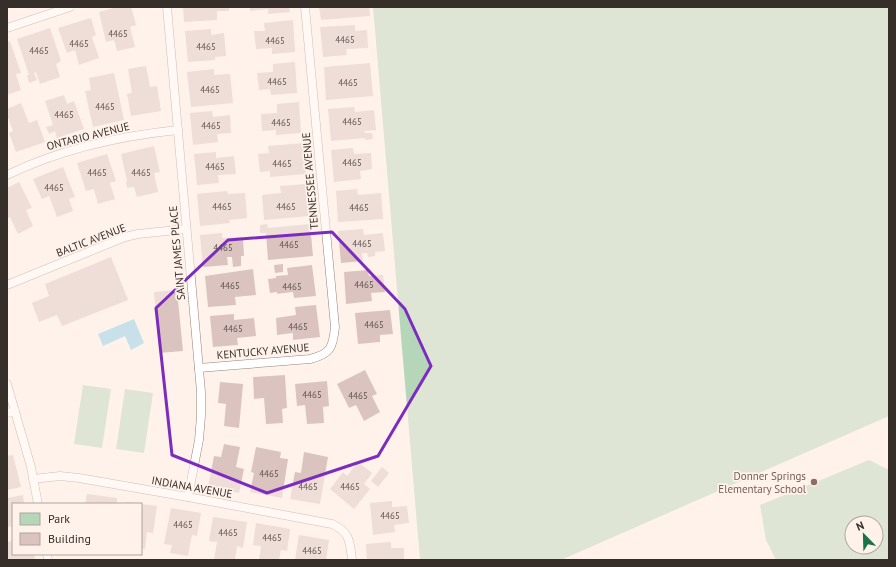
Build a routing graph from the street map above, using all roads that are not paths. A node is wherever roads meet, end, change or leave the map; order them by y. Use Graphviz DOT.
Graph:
graph roads {
  1 [pos="70,7"];
  2 [pos="167,7"];
  3 [pos="305,7"];
  4 [pos="7,28"];
  5 [pos="178,130"];
  6 [pos="7,175"];
  7 [pos="186,229"];
  8 [pos="7,285"];
  9 [pos="328,351"];
  10 [pos="199,368"];
  11 [pos="7,384"];
  12 [pos="11,412"];
  13 [pos="33,479"];
  14 [pos="188,497"];
  15 [pos="38,503"];
  16 [pos="352,560"];
  1 -- 4 [label="lane"];
  2 -- 5 [label="lane, SAINT JAMES PLACE"];
  3 -- 9 [label="lane, TENNESSEE AVENUE"];
  5 -- 6 [label="lane, ONTARIO AVENUE"];
  5 -- 7 [label="lane, SAINT JAMES PLACE"];
  7 -- 8 [label="lane, BALTIC AVENUE"];
  7 -- 10 [label="lane, SAINT JAMES PLACE"];
  9 -- 10 [label="lane, KENTUCKY AVENUE"];
  10 -- 14 [label="lane, SAINT JAMES PLACE"];
  11 -- 12 [label="lane"];
  12 -- 13 [label="lane"];
  13 -- 14 [label="lane, INDIANA AVENUE"];
  13 -- 15 [label="lane"];
  14 -- 16 [label="lane, INDIANA AVENUE"];
}
